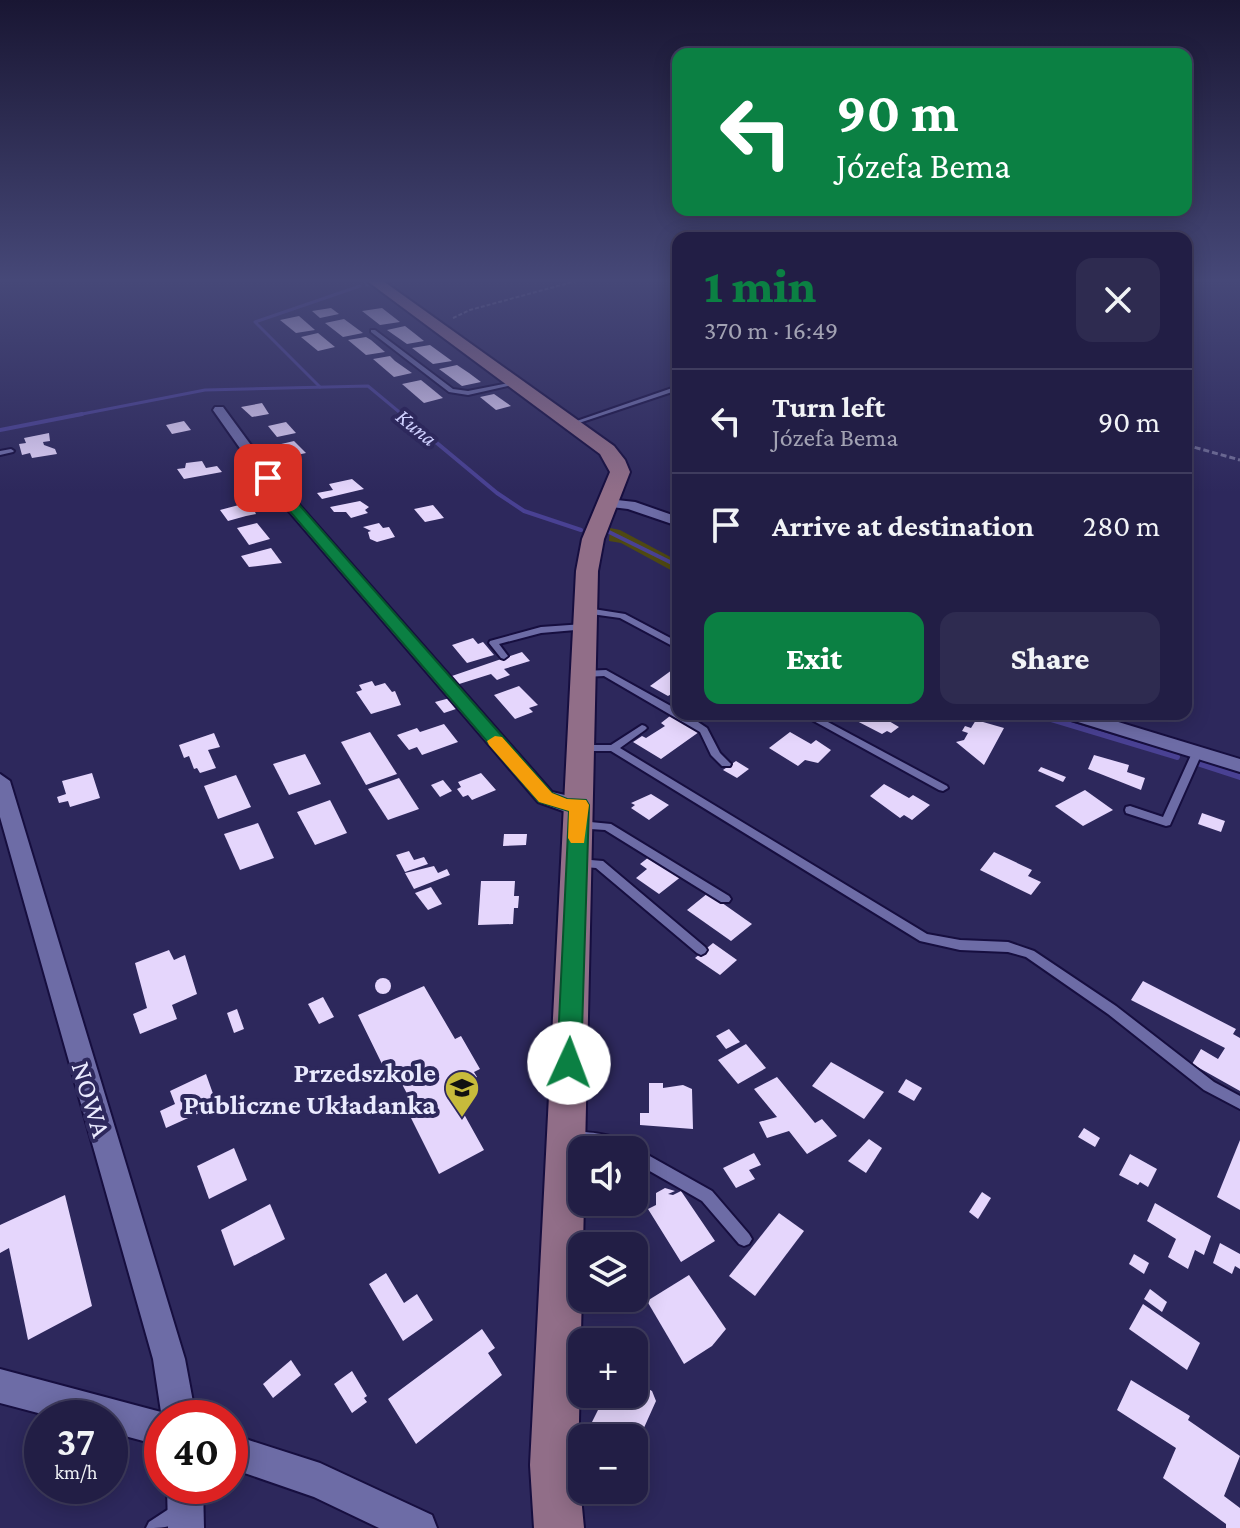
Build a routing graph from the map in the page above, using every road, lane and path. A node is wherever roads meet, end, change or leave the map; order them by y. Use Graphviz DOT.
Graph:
graph roads {
  1 [pos="397,349"];
  2 [pos="465,349"];
  3 [pos="514,384"];
  4 [pos="672,390"];
  5 [pos="219,410"];
  6 [pos="571,424"];
  7 [pos="1192,447"];
  8 [pos="11,451"];
  9 [pos="0,453"];
  10 [pos="1240,460"];
  11 [pos="608,503"];
  12 [pos="672,520"];
  13 [pos="585,619"];
  14 [pos="672,643"];
  15 [pos="504,656"];
  16 [pos="582,674"];
  17 [pos="672,711"];
  18 [pos="688,720"];
  19 [pos="817,720"];
  20 [pos="1091,720"];
  21 [pos="642,728"];
  22 [pos="597,748"];
  23 [pos="1197,753"];
  24 [pos="726,764"];
  25 [pos="1240,766"];
  26 [pos="0,781"];
  27 [pos="943,788"];
  28 [pos="1130,810"];
  29 [pos="579,815"];
  30 [pos="576,863"];
  31 [pos="725,899"];
  32 [pos="701,950"];
  33 [pos="1240,1103"];
  34 [pos="568,1136"];
  35 [pos="568,1137"];
  36 [pos="648,1163"];
  37 [pos="744,1239"];
  38 [pos="0,1386"];
  39 [pos="176,1400"];
  40 [pos="144,1424"];
  41 [pos="248,1457"];
  42 [pos="186,1507"];
  43 [pos="413,1527"];
  44 [pos="155,1528"];
  45 [pos="559,1528"];
  1 -- 3 [label="lane"];
  2 -- 3 [label="street"];
  3 -- 6 [label="street"];
  4 -- 6 [label="lane"];
  5 -- 29 [label="street"];
  6 -- 11 [label="street"];
  7 -- 10 [label="path"];
  8 -- 9 [label="lane"];
  11 -- 12 [label="street"];
  11 -- 13 [label="street"];
  13 -- 14 [label="lane"];
  13 -- 15 [label="lane"];
  13 -- 16 [label="street"];
  16 -- 17 [label="lane"];
  16 -- 22 [label="street"];
  18 -- 24 [label="lane"];
  19 -- 27 [label="lane"];
  20 -- 23 [label="street"];
  21 -- 22 [label="lane"];
  22 -- 29 [label="street"];
  22 -- 33 [label="lane"];
  23 -- 25 [label="street"];
  23 -- 28 [label="lane"];
  26 -- 39 [label="street, NOWA"];
  29 -- 30 [label="street"];
  29 -- 31 [label="lane"];
  30 -- 32 [label="lane"];
  30 -- 34 [label="street"];
  35 -- 45 [label="street"];
  36 -- 37 [label="lane"];
  38 -- 40 [label="street"];
  41 -- 43 [label="street"];
  42 -- 44 [label="lane"];
}
